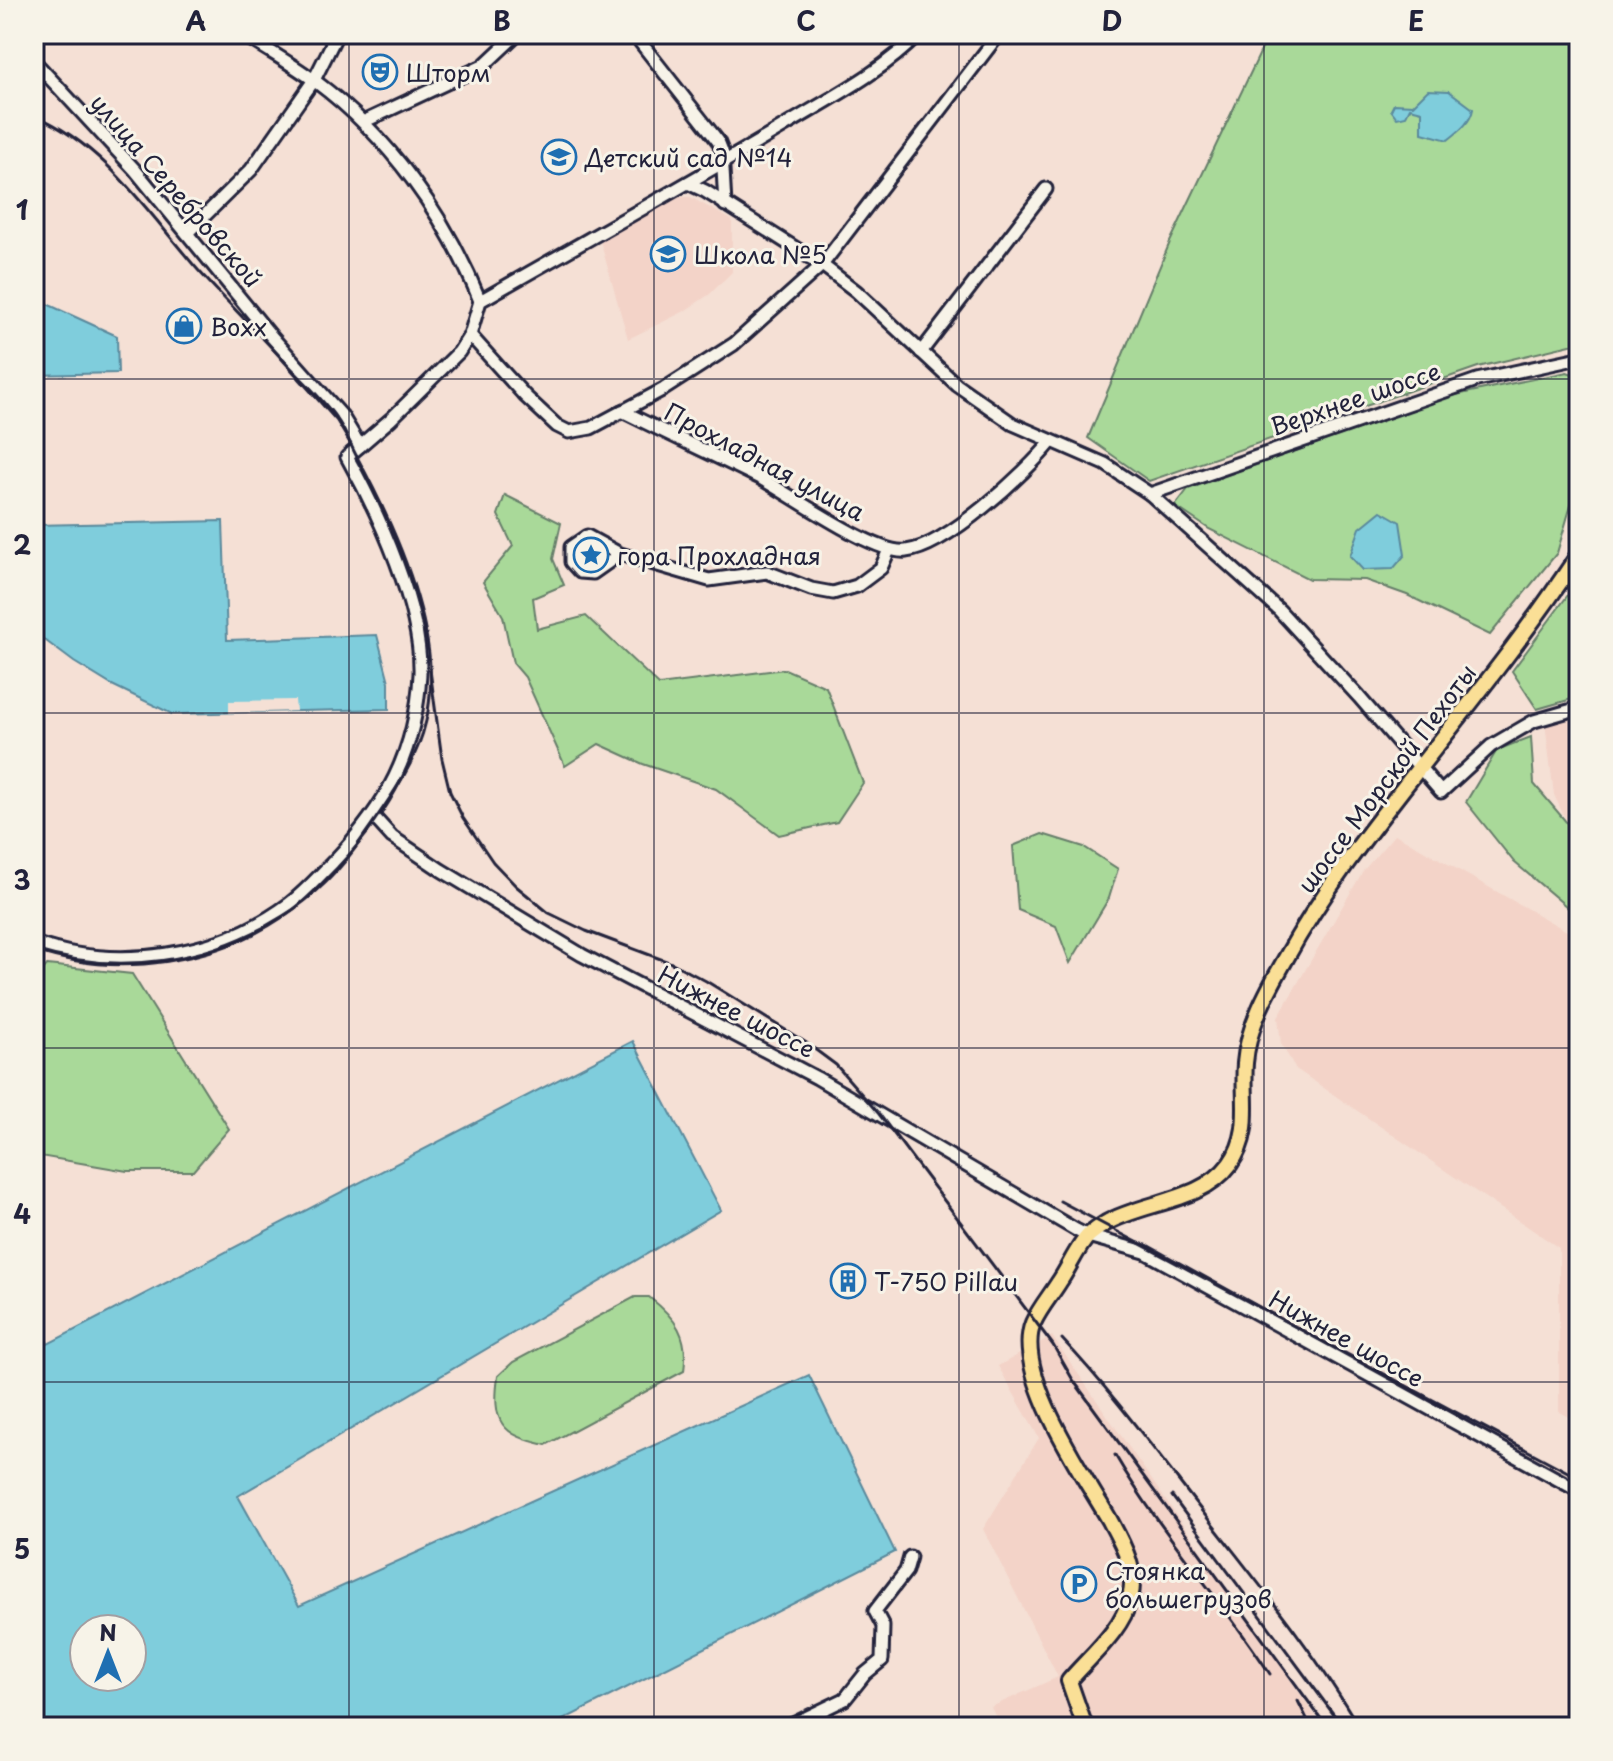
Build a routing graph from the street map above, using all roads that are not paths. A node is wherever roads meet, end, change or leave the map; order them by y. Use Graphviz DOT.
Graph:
graph roads {
  1 [pos="242,34"];
  2 [pos="337,34"];
  3 [pos="517,34"];
  4 [pos="634,34"];
  5 [pos="901,34"];
  6 [pos="999,34"];
  7 [pos="916,38"];
  8 [pos="34,61"];
  9 [pos="314,80"];
  10 [pos="363,122"];
  11 [pos="723,163"];
  12 [pos="688,183"];
  13 [pos="1046,189"];
  14 [pos="725,205"];
  15 [pos="187,233"];
  16 [pos="822,265"];
  17 [pos="480,301"];
  18 [pos="470,335"];
  19 [pos="921,352"];
  20 [pos="1579,358"];
  21 [pos="622,411"];
  22 [pos="1051,442"];
  23 [pos="360,446"];
  24 [pos="1150,494"];
  25 [pos="889,550"];
  26 [pos="620,554"];
  27 [pos="1579,554"];
  28 [pos="1579,708"];
  29 [pos="1418,769"];
  30 [pos="373,816"];
  31 [pos="34,943"];
  32 [pos="1088,1236"];
  33 [pos="1579,1491"];
  34 [pos="910,1557"];
  35 [pos="787,1727"];
  36 [pos="1085,1727"];
  1 -- 9 [label="street"];
  2 -- 9 [label="street"];
  3 -- 10 [label="street"];
  4 -- 11 [label="street"];
  5 -- 7 [label="street"];
  6 -- 16 [label="street"];
  7 -- 11 [label="street"];
  8 -- 15 [label="street, улица Серебровской"];
  9 -- 10 [label="street"];
  9 -- 15 [label="street"];
  10 -- 17 [label="street"];
  11 -- 12 [label="street"];
  11 -- 14 [label="street"];
  12 -- 14 [label="street"];
  12 -- 17 [label="street"];
  13 -- 19 [label="street"];
  14 -- 16 [label="street"];
  15 -- 23 [label="street, улица Серебровской"];
  16 -- 19 [label="street"];
  16 -- 21 [label="street"];
  17 -- 18 [label="street"];
  18 -- 21 [label="street"];
  18 -- 23 [label="street"];
  19 -- 22 [label="street"];
  20 -- 24 [label="street, Верхнее шоссе"];
  21 -- 25 [label="street, Прохладная улица"];
  22 -- 24 [label="street"];
  22 -- 25 [label="street"];
  23 -- 30 [label="street"];
  24 -- 29 [label="street"];
  25 -- 26 [label="street"];
  27 -- 29 [label="main road, шоссе Морской Пехоты"];
  28 -- 29 [label="street"];
  29 -- 32 [label="main road, шоссе Морской Пехоты"];
  30 -- 31 [label="street"];
  30 -- 32 [label="street, Нижнее шоссе"];
  32 -- 33 [label="street, Нижнее шоссе"];
  32 -- 36 [label="main road"];
  34 -- 35 [label="street"];
}
